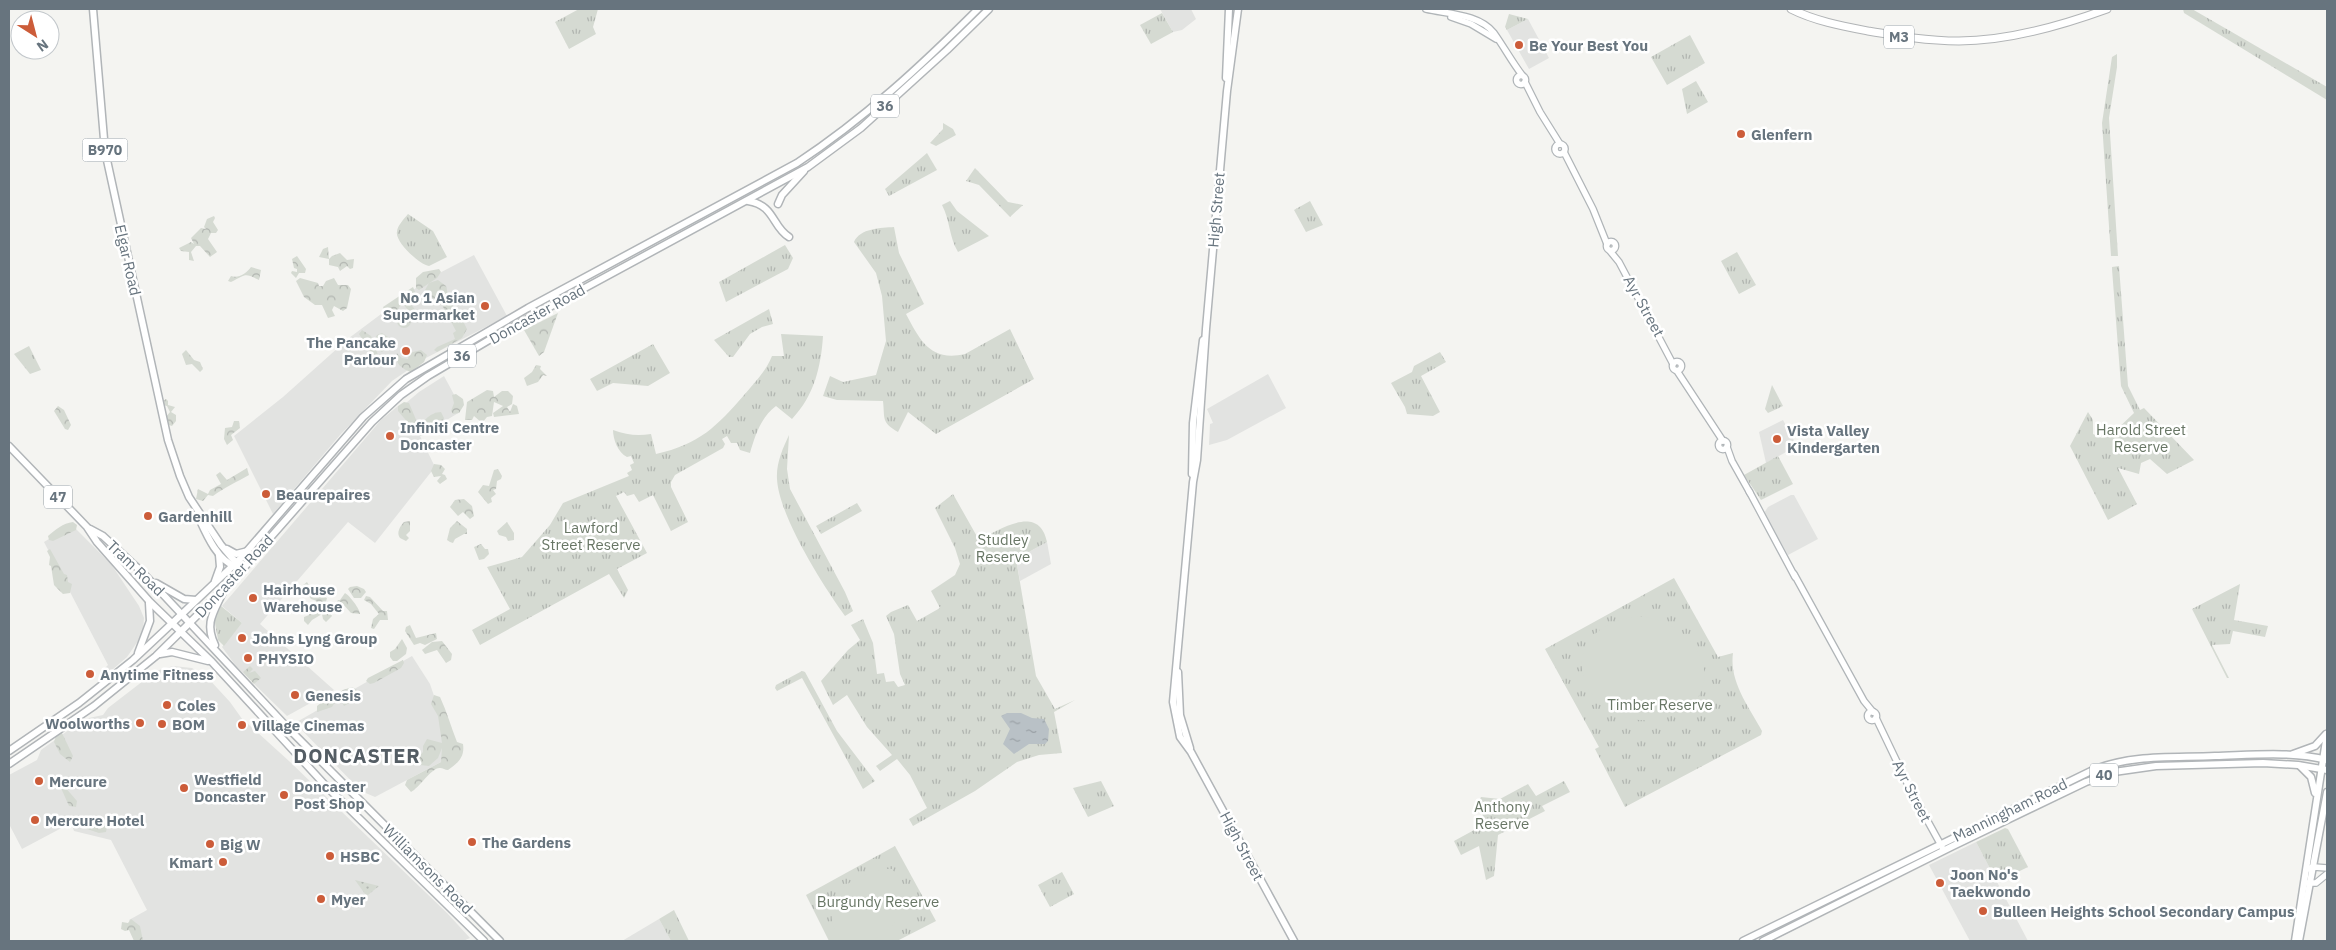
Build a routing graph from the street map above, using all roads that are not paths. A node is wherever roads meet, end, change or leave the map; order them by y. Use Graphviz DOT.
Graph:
graph roads {
  1 [pos="93,9"];
  2 [pos="978,9"];
  3 [pos="989,9"];
  4 [pos="1229,9"];
  5 [pos="1238,9"];
  6 [pos="1426,9"];
  7 [pos="1791,9"];
  8 [pos="2107,9"];
  9 [pos="1227,91"];
  10 [pos="808,167"];
  11 [pos="762,181"];
  12 [pos="770,188"];
  13 [pos="764,192"];
  14 [pos="748,201"];
  15 [pos="778,204"];
  16 [pos="788,237"];
  17 [pos="599,271"];
  18 [pos="603,278"];
  19 [pos="9,446"];
  20 [pos="308,482"];
  21 [pos="314,487"];
  22 [pos="194,506"];
  23 [pos="87,527"];
  24 [pos="216,537"];
  25 [pos="249,550"];
  26 [pos="217,551"];
  27 [pos="234,565"];
  28 [pos="243,570"];
  29 [pos="144,573"];
  30 [pos="211,586"];
  31 [pos="224,589"];
  32 [pos="147,599"];
  33 [pos="196,600"];
  34 [pos="182,614"];
  35 [pos="190,622"];
  36 [pos="171,624"];
  37 [pos="180,633"];
  38 [pos="220,654"];
  39 [pos="156,656"];
  40 [pos="133,660"];
  41 [pos="212,662"];
  42 [pos="37,732"];
  43 [pos="2327,733"];
  44 [pos="43,741"];
  45 [pos="9,751"];
  46 [pos="2290,755"];
  47 [pos="2325,759"];
  48 [pos="9,764"];
  49 [pos="2298,765"];
  50 [pos="2324,770"];
  51 [pos="2327,792"];
  52 [pos="2316,804"];
  53 [pos="1940,843"];
  54 [pos="1944,851"];
  55 [pos="2310,868"];
  56 [pos="2327,868"];
  57 [pos="2327,874"];
  58 [pos="2308,884"];
  59 [pos="494,935"];
  60 [pos="482,940"];
  61 [pos="500,941"];
  62 [pos="1294,941"];
  63 [pos="1742,941"];
  64 [pos="1763,941"];
  65 [pos="2295,941"];
  66 [pos="2299,941"];
  1 -- 22 [label="main road, Elgar Road / B970"];
  2 -- 11 [label="main road, Doncaster Road / 36"];
  3 -- 10 [label="main road, Doncaster Road / 36"];
  4 -- 9 [label="main road, High Street"];
  5 -- 9 [label="main road, High Street"];
  6 -- 53 [label="street, Ayr Street"];
  7 -- 8 [label="highway, M3"];
  9 -- 62 [label="main road, High Street"];
  10 -- 12 [label="main road, Doncaster Road / 36"];
  10 -- 15 [label="main road"];
  11 -- 12 [label="main road"];
  11 -- 13 [label="main road"];
  11 -- 17 [label="main road, Doncaster Road / 36"];
  12 -- 13 [label="main road, Doncaster Road / 36"];
  13 -- 14 [label="main road, Doncaster Road / 36"];
  14 -- 16 [label="main road"];
  14 -- 18 [label="main road, Doncaster Road / 36"];
  17 -- 18 [label="main road"];
  17 -- 20 [label="main road, Doncaster Road / 36"];
  18 -- 21 [label="main road, Doncaster Road / 36"];
  19 -- 23 [label="main road, Tram Road / 47"];
  20 -- 21 [label="main road"];
  20 -- 25 [label="main road, Doncaster Road / 36"];
  21 -- 28 [label="main road, Doncaster Road / 36"];
  22 -- 24 [label="main road, Elgar Road / B970"];
  22 -- 26 [label="main road, Elgar Road / B970"];
  23 -- 29 [label="main road, Tram Road / 47"];
  23 -- 32 [label="main road, Tram Road / 47"];
  24 -- 25 [label="main road"];
  24 -- 27 [label="main road, Elgar Road / B970"];
  25 -- 27 [label="main road, Doncaster Road / 36"];
  26 -- 27 [label="main road, Elgar Road / B970"];
  26 -- 30 [label="main road"];
  27 -- 28 [label="main road, Elgar Road / B970"];
  27 -- 30 [label="main road, Doncaster Road / 36"];
  28 -- 31 [label="main road, Doncaster Road / 36"];
  29 -- 33 [label="main road"];
  29 -- 34 [label="main road, Tram Road / 47"];
  30 -- 33 [label="main road, Doncaster Road / 36"];
  31 -- 35 [label="main road, Doncaster Road / 36"];
  31 -- 38 [label="main road"];
  32 -- 36 [label="main road, Tram Road / 47"];
  32 -- 40 [label="main road"];
  33 -- 34 [label="main road, Doncaster Road / 36"];
  34 -- 35 [label="main road, Tram Road"];
  34 -- 36 [label="main road, Doncaster Road / 36"];
  35 -- 37 [label="main road, Doncaster Road / 36"];
  35 -- 38 [label="main road, Williamsons Road"];
  36 -- 37 [label="main road, 47"];
  36 -- 40 [label="main road, Doncaster Road / 36"];
  37 -- 39 [label="main road, Doncaster Road / 36"];
  37 -- 41 [label="main road, Williamsons Road"];
  38 -- 59 [label="main road, Williamsons Road"];
  39 -- 41 [label="main road"];
  39 -- 44 [label="main road, Doncaster Road / 36"];
  40 -- 42 [label="main road, Doncaster Road / 36"];
  41 -- 60 [label="main road, Williamsons Road"];
  42 -- 44 [label="main road"];
  42 -- 45 [label="main road, Doncaster Road / 36"];
  43 -- 46 [label="main road"];
  43 -- 47 [label="main road"];
  44 -- 48 [label="main road, Doncaster Road / 36"];
  46 -- 47 [label="main road, Manningham Road / 40"];
  46 -- 53 [label="main road, Manningham Road / 40"];
  47 -- 50 [label="main road"];
  49 -- 50 [label="main road, Manningham Road / 40"];
  49 -- 52 [label="main road"];
  49 -- 54 [label="main road, Manningham Road / 40"];
  50 -- 52 [label="main road"];
  51 -- 55 [label="main road"];
  52 -- 55 [label="main road"];
  53 -- 54 [label="street, Ayr Street"];
  53 -- 63 [label="main road, Manningham Road / 40"];
  54 -- 64 [label="main road, Manningham Road / 40"];
  55 -- 56 [label="street"];
  55 -- 58 [label="main road"];
  57 -- 58 [label="street"];
  58 -- 65 [label="main road"];
  58 -- 66 [label="main road"];
  59 -- 60 [label="main road"];
  59 -- 61 [label="main road, Williamsons Road"];
}
